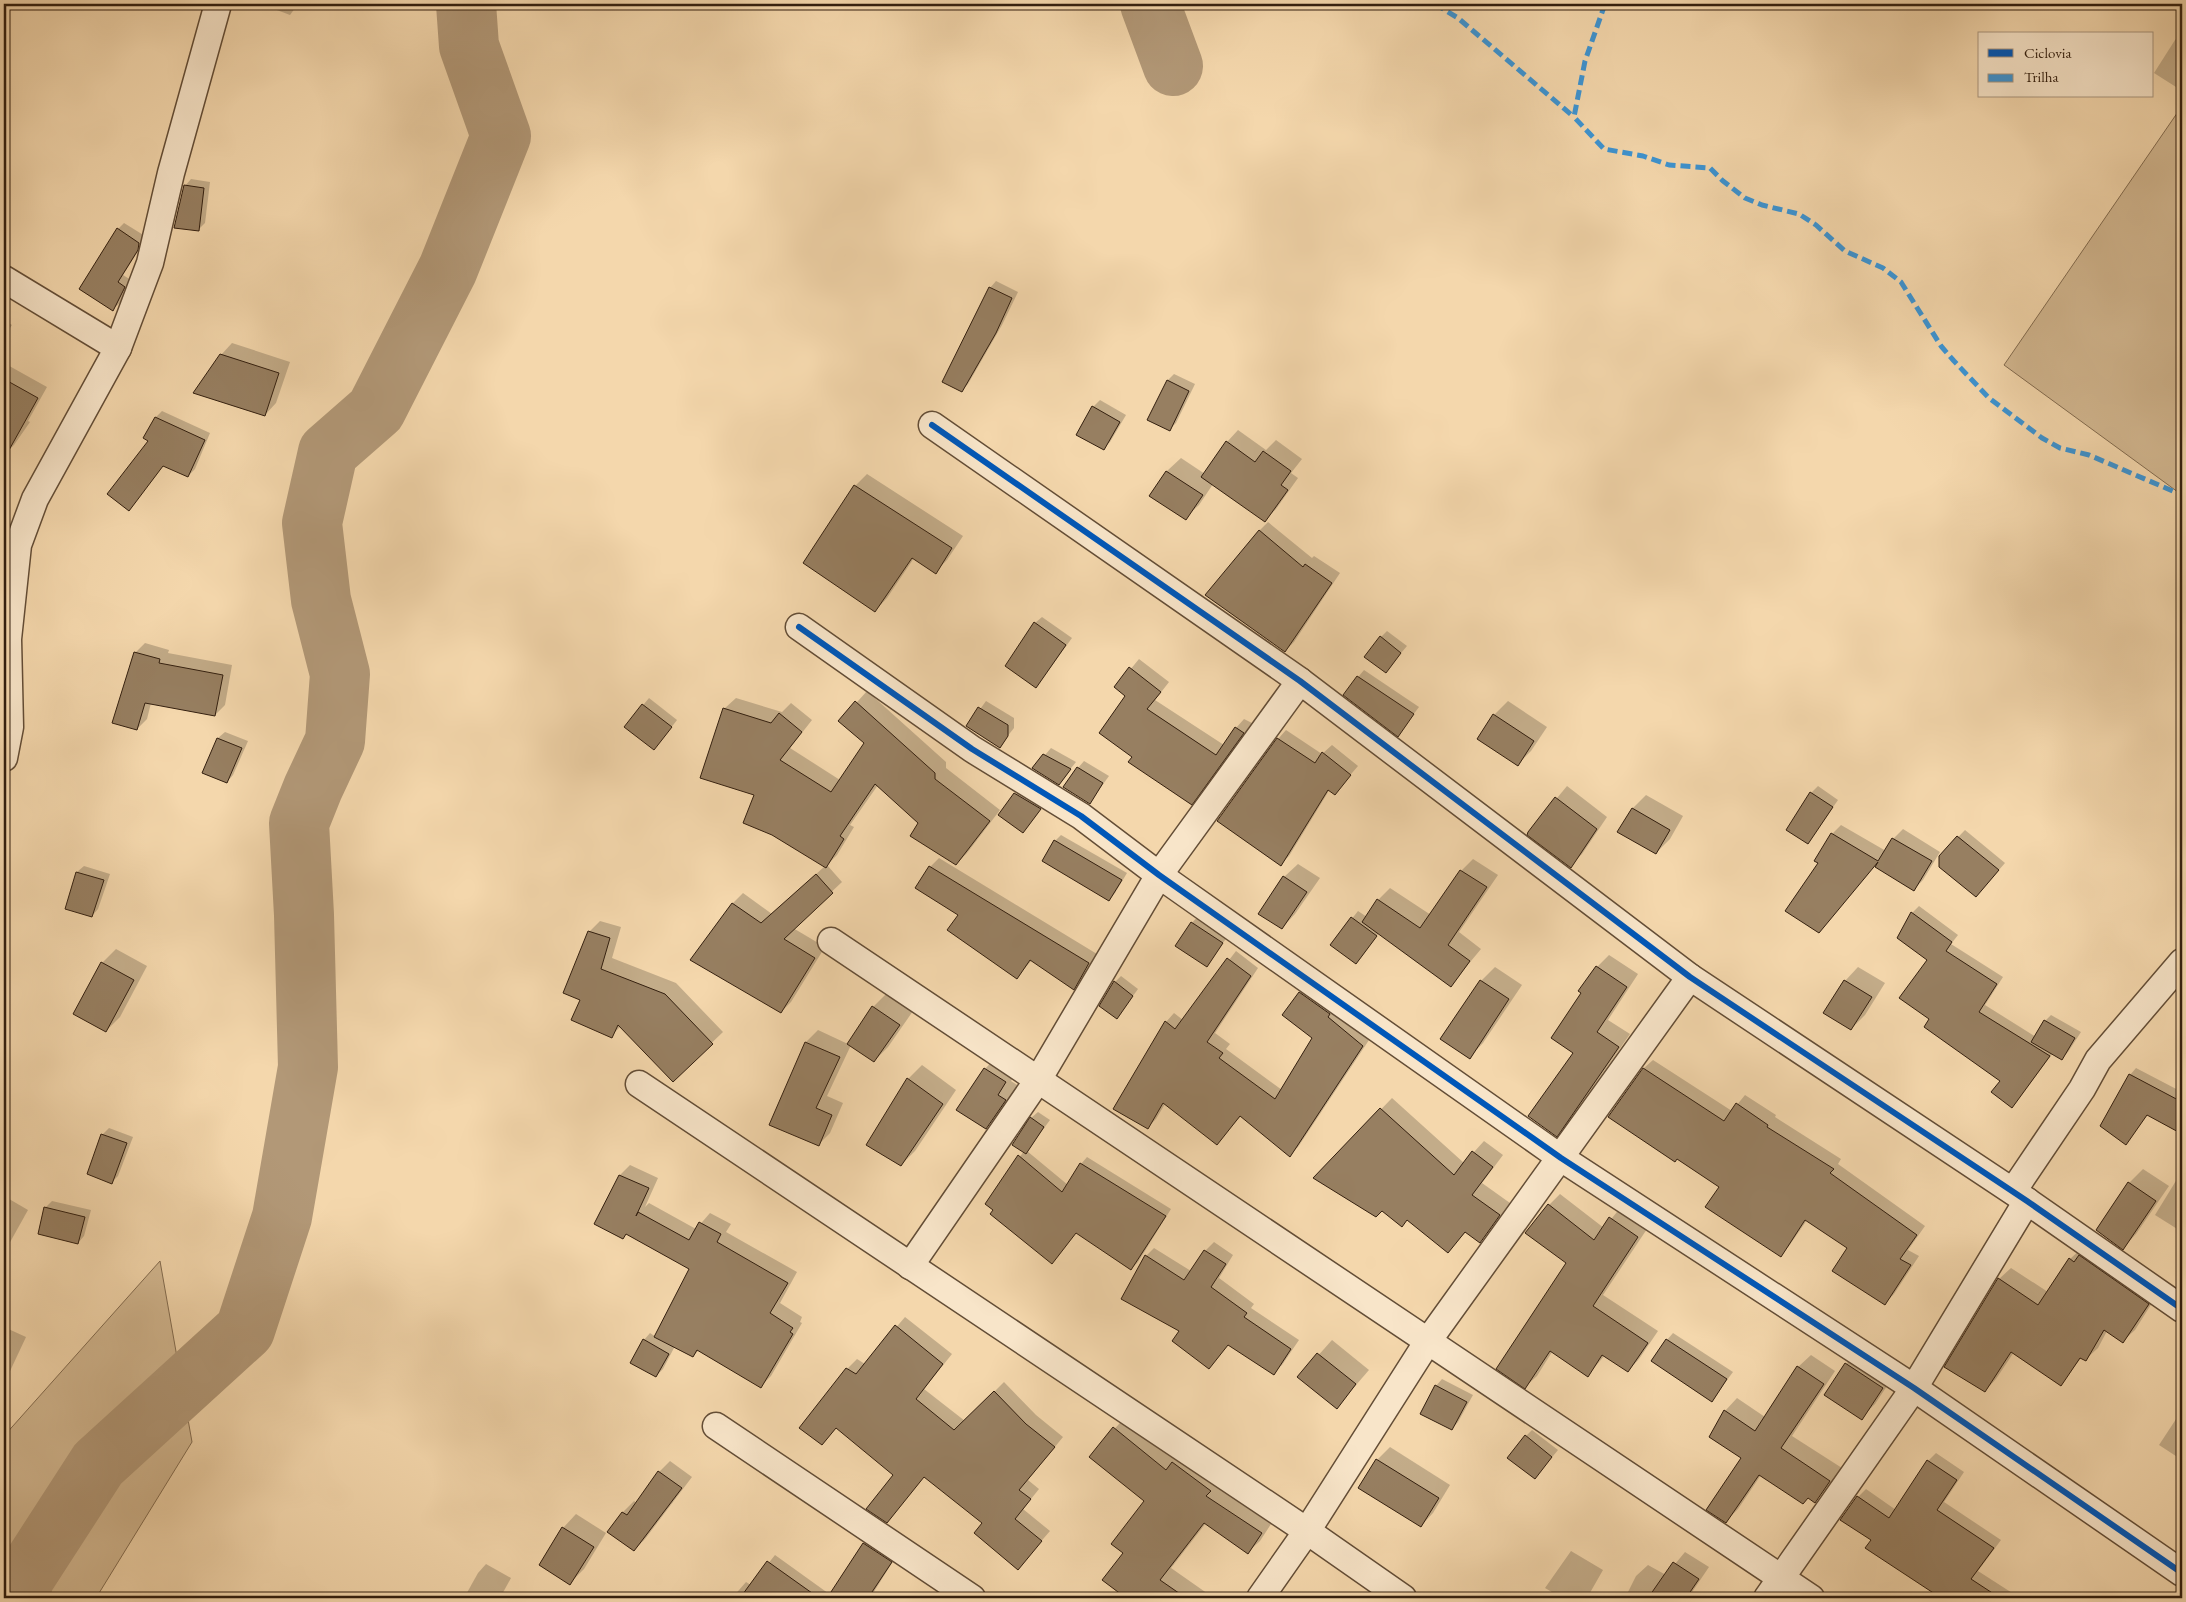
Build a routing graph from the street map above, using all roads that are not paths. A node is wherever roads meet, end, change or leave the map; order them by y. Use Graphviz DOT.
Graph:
graph roads {
  1 [pos="218,4"];
  2 [pos="4,279"];
  3 [pos="118,348"];
  4 [pos="932,425"];
  5 [pos="799,627"];
  6 [pos="1300,680"];
  7 [pos="4,758"];
  8 [pos="1159,875"];
  9 [pos="831,941"];
  10 [pos="2182,962"];
  11 [pos="1690,977"];
  12 [pos="1038,1080"];
  13 [pos="639,1084"];
  14 [pos="1561,1158"];
  15 [pos="2020,1196"];
  16 [pos="910,1266"];
  17 [pos="2182,1309"];
  18 [pos="1428,1341"];
  19 [pos="1914,1388"];
  20 [pos="716,1426"];
  21 [pos="1307,1531"];
  22 [pos="2182,1573"];
  23 [pos="1774,1588"];
  24 [pos="972,1598"];
  25 [pos="1260,1598"];
  26 [pos="1403,1598"];
  27 [pos="1811,1598"];
  1 -- 3 [label="street"];
  2 -- 3 [label="street"];
  3 -- 7 [label="street"];
  4 -- 6 [label="street"];
  5 -- 8 [label="street"];
  6 -- 8 [label="street"];
  6 -- 11 [label="street"];
  8 -- 12 [label="street"];
  8 -- 14 [label="street"];
  9 -- 12 [label="street"];
  10 -- 15 [label="street"];
  11 -- 14 [label="street"];
  11 -- 15 [label="street"];
  12 -- 16 [label="street"];
  12 -- 18 [label="street"];
  13 -- 16 [label="street"];
  14 -- 18 [label="street"];
  14 -- 19 [label="street"];
  15 -- 17 [label="street"];
  15 -- 19 [label="street"];
  16 -- 21 [label="street"];
  18 -- 21 [label="street"];
  18 -- 23 [label="street"];
  19 -- 22 [label="street"];
  19 -- 23 [label="street"];
  20 -- 24 [label="street"];
  21 -- 25 [label="street"];
  21 -- 26 [label="street"];
  23 -- 27 [label="street"];
}
